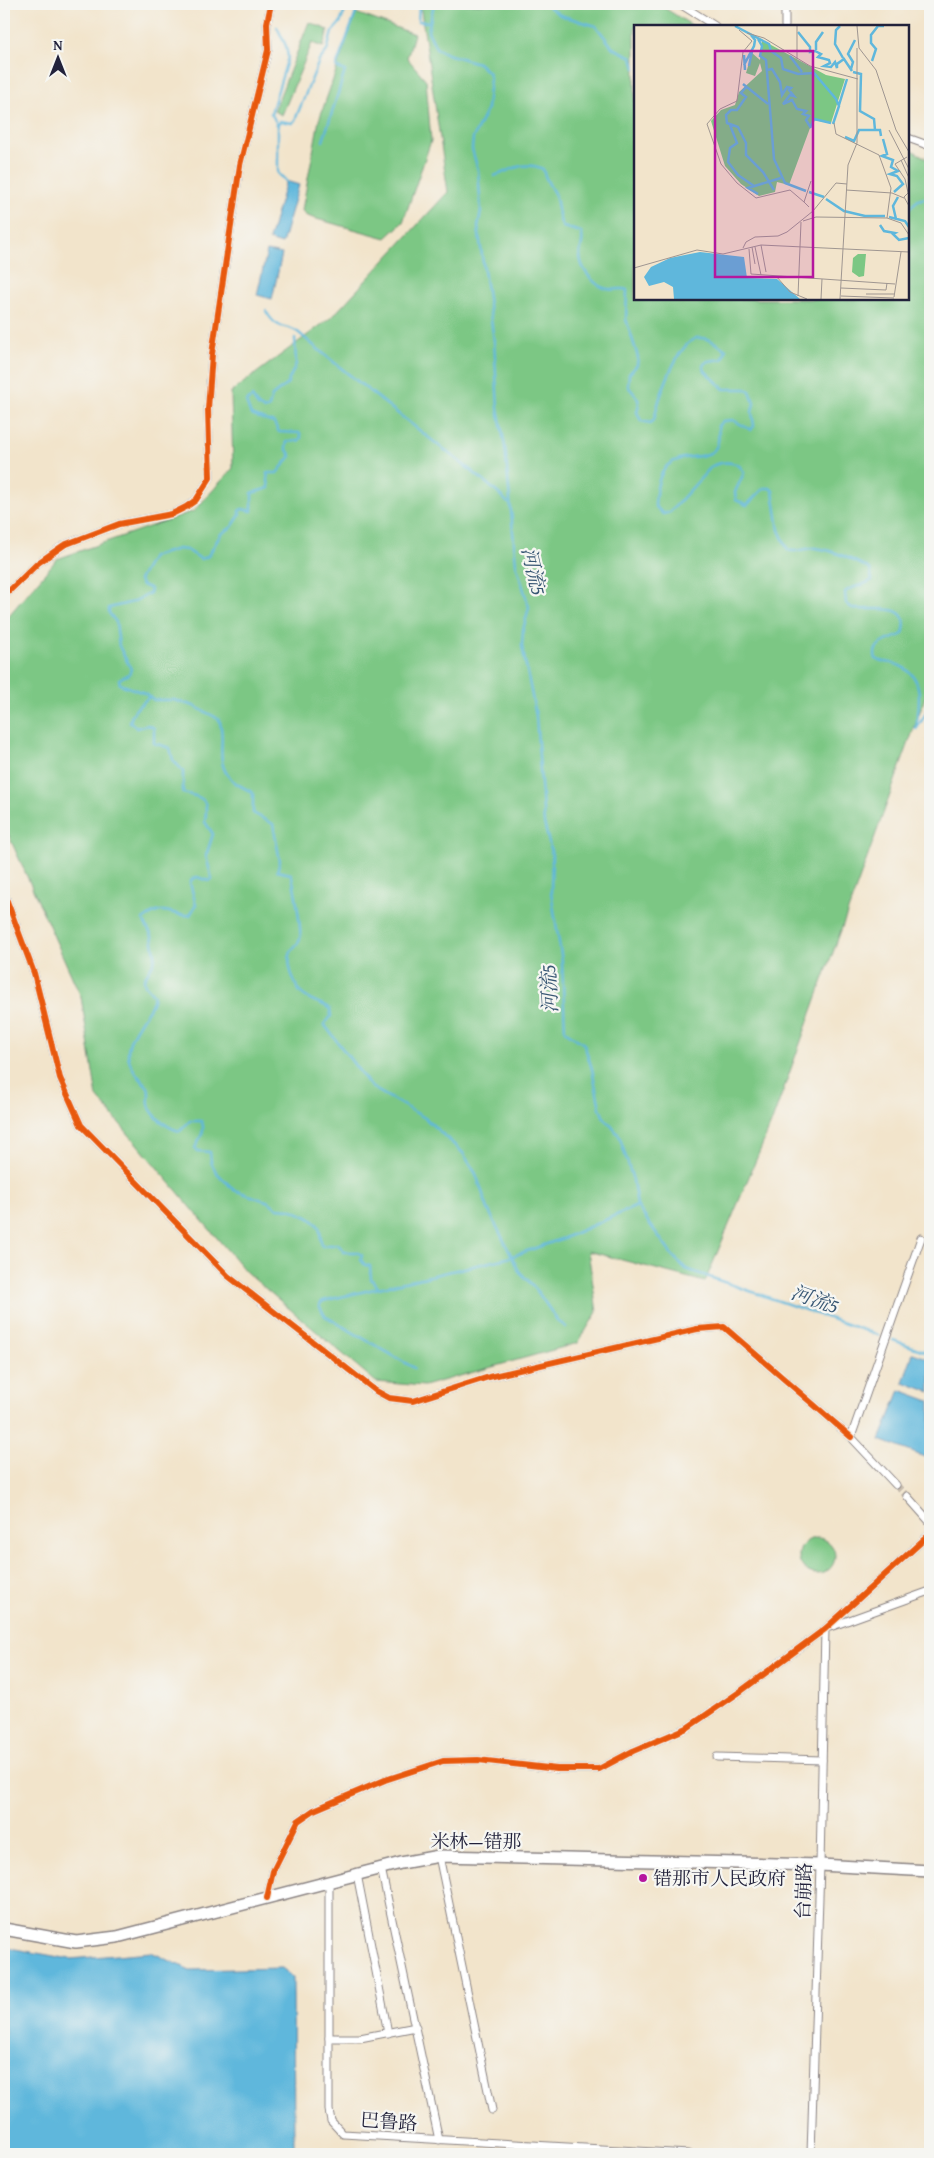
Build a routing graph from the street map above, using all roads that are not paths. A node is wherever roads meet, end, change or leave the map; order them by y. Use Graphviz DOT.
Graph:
graph roads {
  1 [pos="272,4"];
  2 [pos="680,4"];
  3 [pos="785,4"];
  4 [pos="713,25"];
  5 [pos="785,25"];
  6 [pos="909,138"];
  7 [pos="930,146"];
  8 [pos="4,596"];
  9 [pos="4,894"];
  10 [pos="921,1238"];
  11 [pos="851,1437"];
  12 [pos="896,1485"];
  13 [pos="907,1496"];
  14 [pos="930,1522"];
  15 [pos="930,1534"];
  16 [pos="930,1591"];
  17 [pos="825,1629"];
  18 [pos="716,1757"];
  19 [pos="822,1760"];
  20 [pos="439,1856"];
  21 [pos="820,1865"];
  22 [pos="381,1868"];
  23 [pos="930,1871"];
  24 [pos="357,1874"];
  25 [pos="328,1882"];
  26 [pos="267,1898"];
  27 [pos="4,1929"];
  28 [pos="416,2027"];
  29 [pos="388,2033"];
  30 [pos="330,2038"];
  31 [pos="492,2110"];
  32 [pos="439,2140"];
  33 [pos="587,2152"];
  34 [pos="689,2154"];
  35 [pos="811,2154"];
  1 -- 8 [label="street"];
  2 -- 4 [label="street"];
  3 -- 5 [label="street"];
  6 -- 7 [label="street"];
  9 -- 11 [label="street"];
  10 -- 11 [label="street"];
  11 -- 12 [label="street"];
  13 -- 14 [label="street"];
  15 -- 17 [label="street"];
  16 -- 17 [label="street"];
  17 -- 19 [label="street, 台崩路"];
  17 -- 26 [label="street"];
  18 -- 19 [label="street"];
  19 -- 21 [label="street, 台崩路"];
  20 -- 21 [label="highway, 米林—错那"];
  20 -- 22 [label="highway, 米林—错那"];
  20 -- 31 [label="street"];
  21 -- 23 [label="highway, 米林—错那"];
  21 -- 35 [label="street, 台崩路"];
  22 -- 24 [label="highway, 米林—错那"];
  22 -- 28 [label="street"];
  24 -- 25 [label="highway, 米林—错那"];
  24 -- 29 [label="street"];
  25 -- 26 [label="highway, 米林—错那"];
  25 -- 30 [label="street, 巴鲁路"];
  26 -- 27 [label="highway, 米林—错那"];
  28 -- 29 [label="street"];
  28 -- 32 [label="street"];
  29 -- 30 [label="street"];
  30 -- 32 [label="street, 巴鲁路"];
  32 -- 33 [label="street, 巴鲁路"];
  33 -- 34 [label="street, 巴鲁路"];
}
